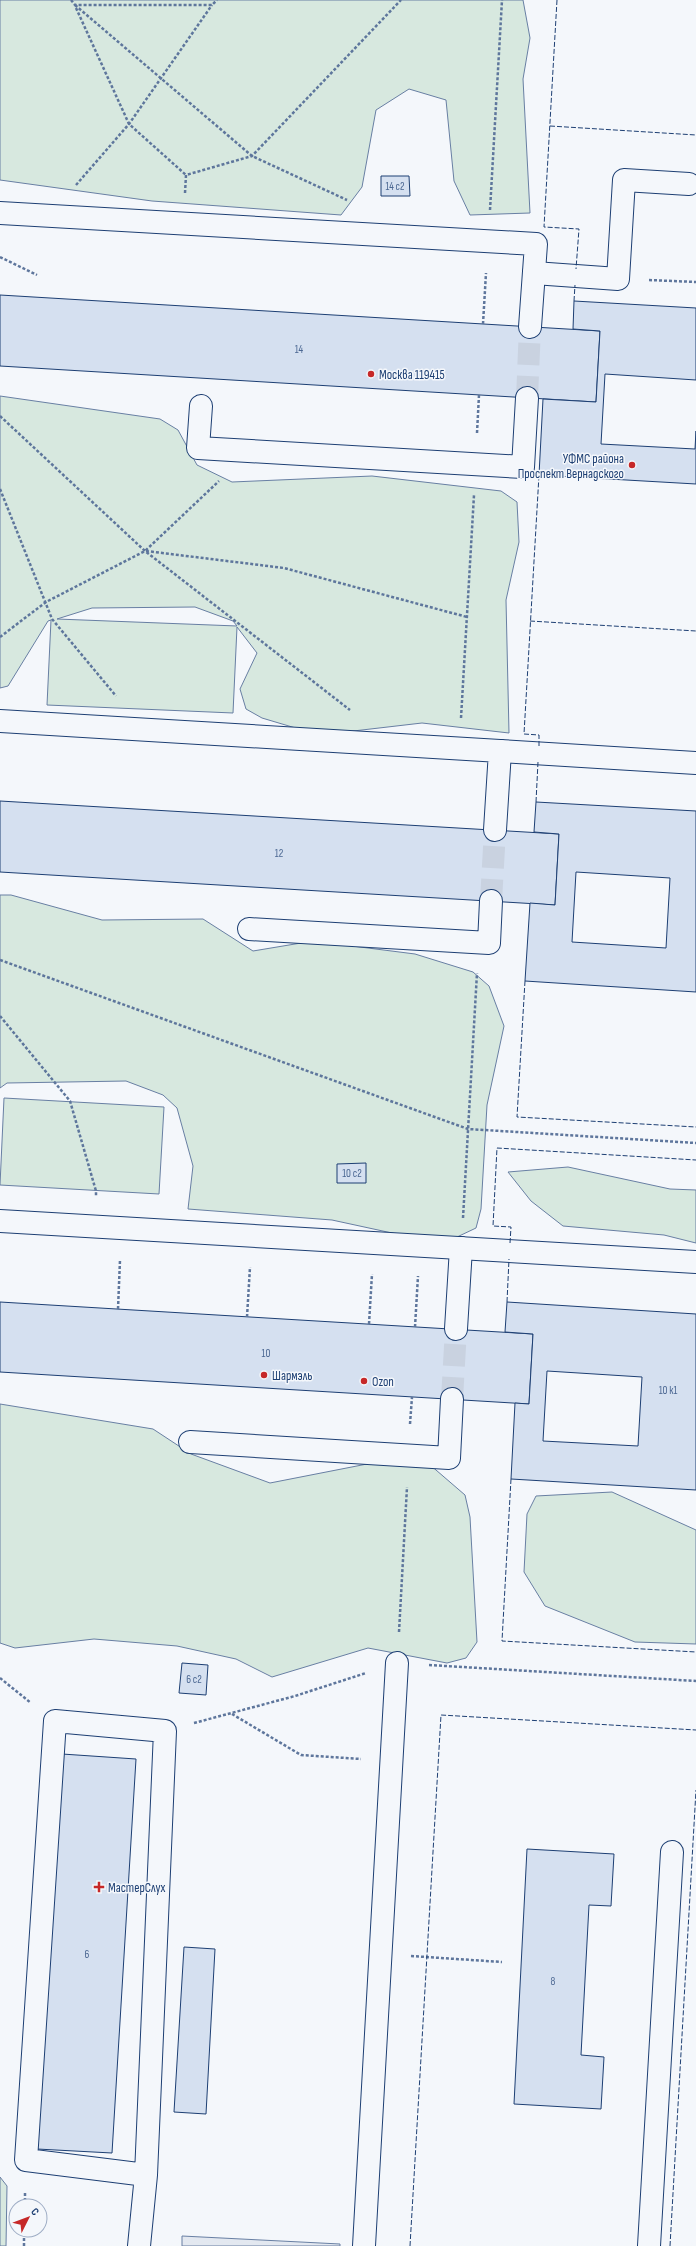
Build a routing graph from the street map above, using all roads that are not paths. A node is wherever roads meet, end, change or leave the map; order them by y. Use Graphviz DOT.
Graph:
graph roads {
  1 [pos="689,184"];
  2 [pos="0,213"];
  3 [pos="534,274"];
  4 [pos="530,327"];
  5 [pos="527,398"];
  6 [pos="201,406"];
  7 [pos="0,721"];
  8 [pos="500,751"];
  9 [pos="696,763"];
  10 [pos="495,830"];
  11 [pos="491,900"];
  12 [pos="249,929"];
  13 [pos="0,1220"];
  14 [pos="461,1248"];
  15 [pos="696,1262"];
  16 [pos="456,1329"];
  17 [pos="452,1399"];
  18 [pos="190,1442"];
  19 [pos="397,1663"];
  20 [pos="672,1852"];
  21 [pos="146,2175"];
  22 [pos="139,2246"];
  23 [pos="364,2246"];
  24 [pos="649,2246"];
  1 -- 3 [label="lane"];
  2 -- 3 [label="lane"];
  3 -- 4 [label="lane"];
  5 -- 6 [label="lane"];
  7 -- 8 [label="lane"];
  8 -- 9 [label="lane"];
  8 -- 10 [label="lane"];
  11 -- 12 [label="lane"];
  13 -- 14 [label="lane"];
  14 -- 15 [label="lane"];
  14 -- 16 [label="lane"];
  17 -- 18 [label="lane"];
  19 -- 23 [label="lane"];
  20 -- 24 [label="lane"];
  21 -- 21 [label="lane"];
  21 -- 22 [label="lane"];
}
